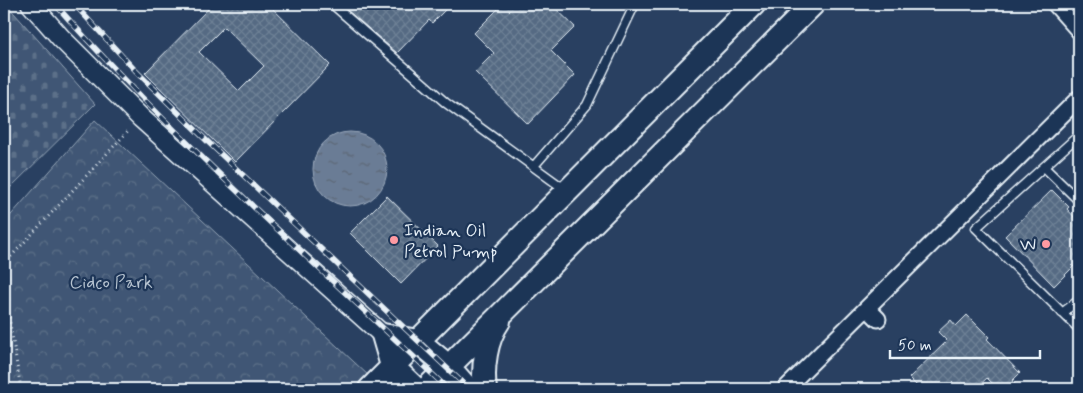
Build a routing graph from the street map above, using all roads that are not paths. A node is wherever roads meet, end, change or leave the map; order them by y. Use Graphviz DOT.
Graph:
graph roads {
  1 [pos="31,4"];
  2 [pos="332,4"];
  3 [pos="635,4"];
  4 [pos="754,4"];
  5 [pos="814,4"];
  6 [pos="1055,4"];
  7 [pos="1079,31"];
  8 [pos="1079,98"];
  9 [pos="1079,135"];
  10 [pos="534,166"];
  11 [pos="1044,167"];
  12 [pos="567,191"];
  13 [pos="1079,201"];
  14 [pos="519,294"];
  15 [pos="1079,300"];
  16 [pos="867,308"];
  17 [pos="1062,312"];
  18 [pos="878,319"];
  19 [pos="1079,329"];
  20 [pos="383,334"];
  21 [pos="418,341"];
  22 [pos="392,366"];
  23 [pos="448,366"];
  24 [pos="370,389"];
  25 [pos="416,389"];
  26 [pos="426,389"];
  27 [pos="468,389"];
  28 [pos="485,389"];
  29 [pos="790,389"];
  1 -- 20 [label="street"];
  2 -- 10 [label="lane"];
  3 -- 10 [label="lane"];
  4 -- 12 [label="main road"];
  5 -- 14 [label="main road"];
  6 -- 7 [label="street"];
  8 -- 16 [label="street"];
  9 -- 11 [label="lane"];
  10 -- 12 [label="lane"];
  11 -- 13 [label="lane"];
  11 -- 17 [label="lane"];
  12 -- 21 [label="main road"];
  14 -- 23 [label="main road"];
  14 -- 28 [label="main road"];
  15 -- 17 [label="lane"];
  16 -- 18 [label="street"];
  16 -- 29 [label="street"];
  17 -- 19 [label="lane"];
  20 -- 21 [label="main road"];
  20 -- 22 [label="main road"];
  21 -- 22 [label="main road"];
  21 -- 23 [label="main road"];
  22 -- 24 [label="main road"];
  22 -- 25 [label="main road"];
  23 -- 26 [label="main road"];
  23 -- 27 [label="main road"];
}
